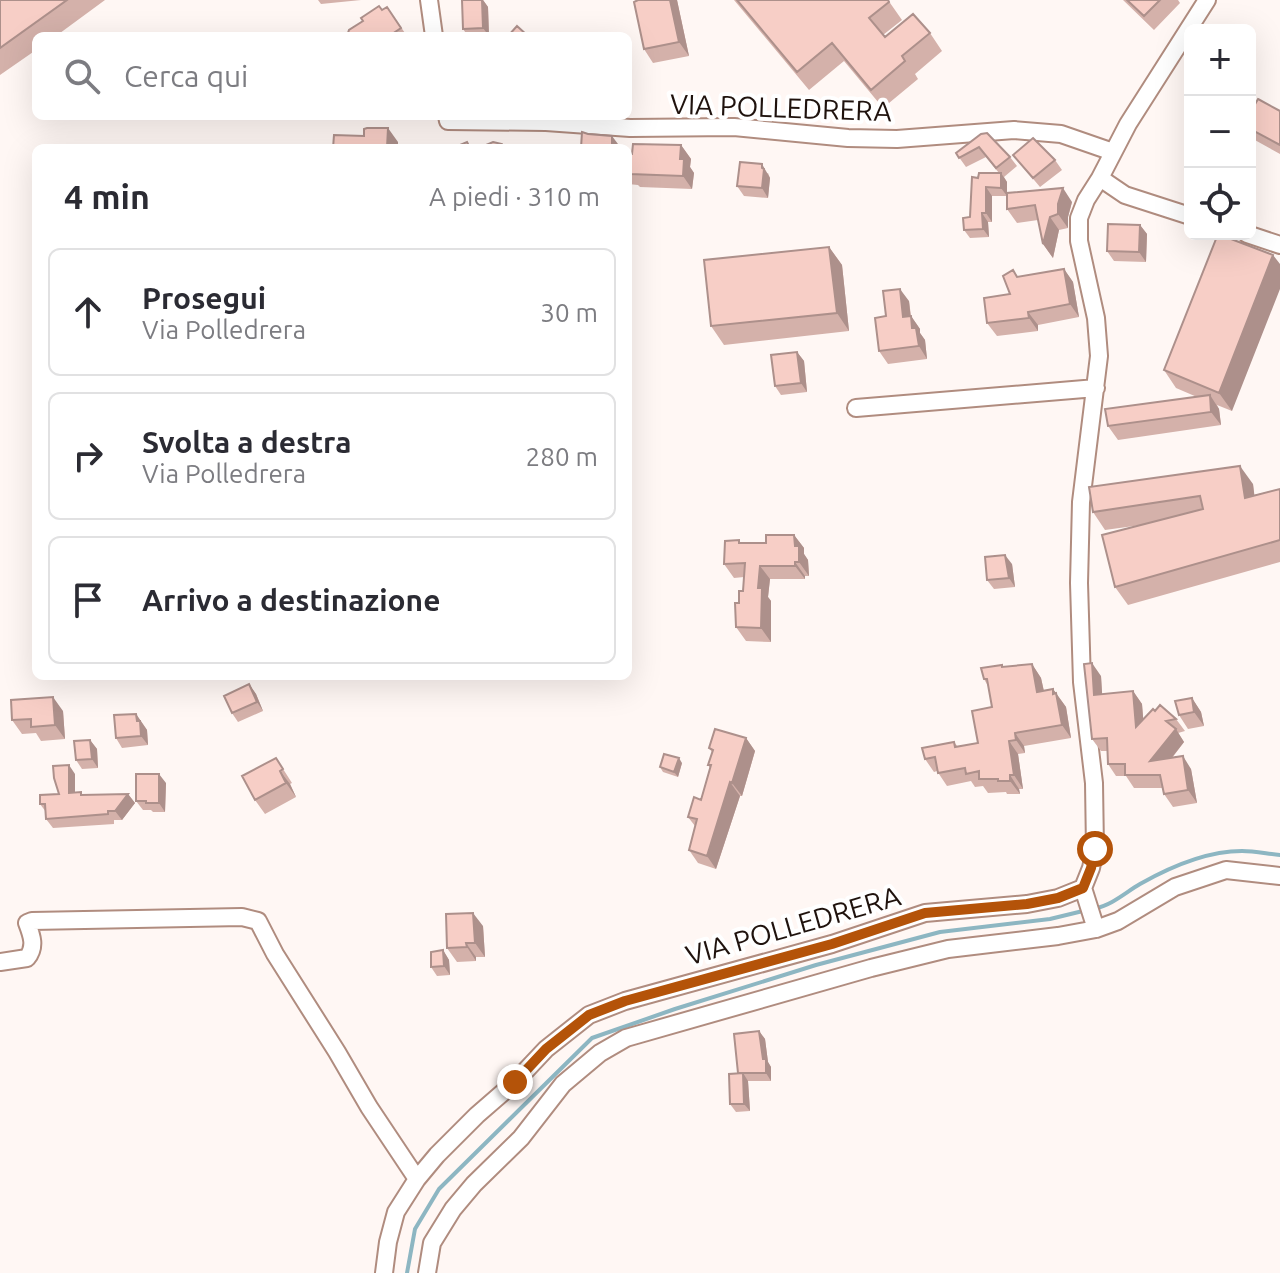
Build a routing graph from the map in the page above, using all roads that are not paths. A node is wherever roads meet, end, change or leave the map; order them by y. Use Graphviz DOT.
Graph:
graph roads {
  1 [pos="429,0"];
  2 [pos="1207,0"];
  3 [pos="433,32"];
  4 [pos="448,120"];
  5 [pos="1113,152"];
  6 [pos="1100,178"];
  7 [pos="1184,214"];
  8 [pos="1256,237"];
  9 [pos="1280,245"];
  10 [pos="1096,388"];
  11 [pos="856,408"];
  12 [pos="1280,876"];
  13 [pos="1085,893"];
  14 [pos="1096,926"];
  15 [pos="0,962"];
  16 [pos="417,1179"];
  17 [pos="384,1273"];
  18 [pos="427,1273"];
  1 -- 3 [label="street"];
  2 -- 5 [label="street"];
  4 -- 5 [label="street, VIA POLLEDRERA"];
  5 -- 6 [label="street"];
  6 -- 7 [label="street"];
  6 -- 10 [label="street"];
  8 -- 9 [label="street"];
  10 -- 11 [label="street"];
  10 -- 13 [label="street"];
  12 -- 14 [label="street"];
  13 -- 14 [label="street"];
  13 -- 16 [label="street, VIA POLLEDRERA"];
  14 -- 18 [label="street"];
  15 -- 16 [label="street"];
  16 -- 17 [label="street, VIA POLLEDRERA"];
}
